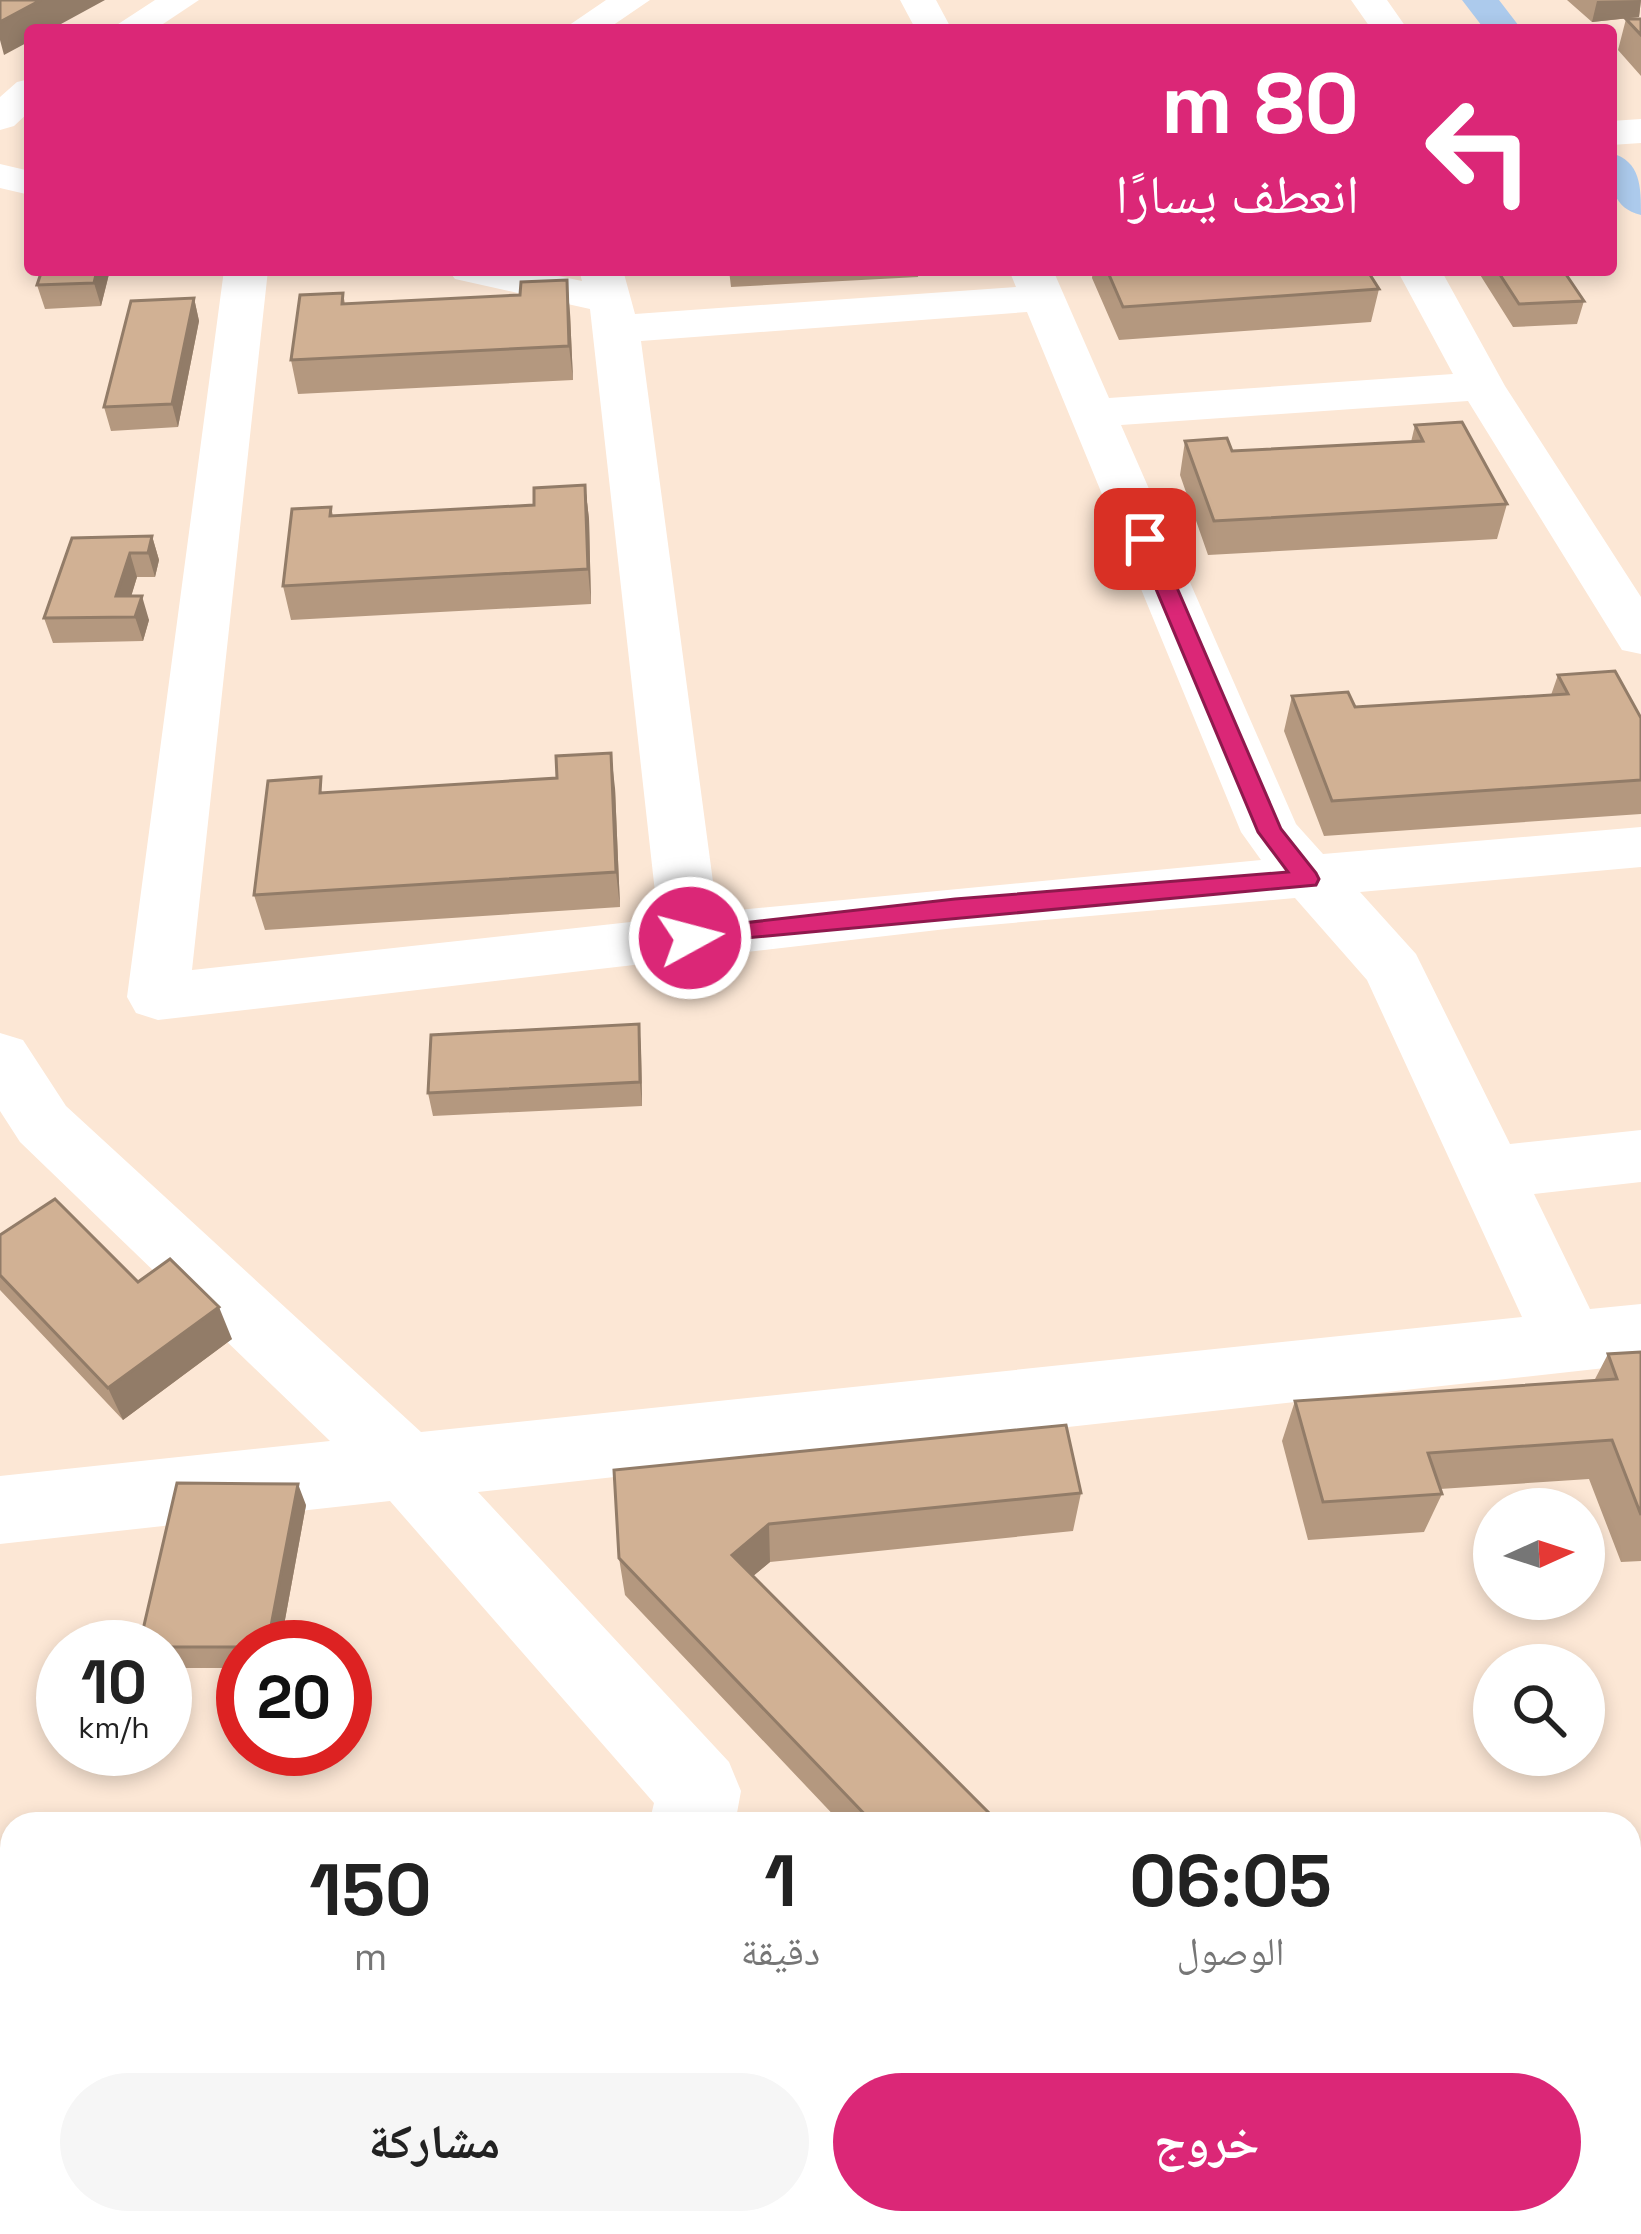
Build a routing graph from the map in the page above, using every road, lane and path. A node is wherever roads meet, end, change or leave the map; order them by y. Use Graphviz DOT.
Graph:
graph roads {
  1 [pos="181,0"];
  2 [pos="632,0"];
  3 [pos="1480,0"];
  4 [pos="138,24"];
  5 [pos="590,24"];
  6 [pos="1499,24"];
  7 [pos="24,93"];
  8 [pos="0,118"];
  9 [pos="1617,172"];
  10 [pos="1641,202"];
  11 [pos="245,276"];
  12 [pos="498,276"];
  13 [pos="1421,276"];
  14 [pos="1037,284"];
  15 [pos="609,300"];
  16 [pos="1482,386"];
  17 [pos="1091,413"];
  18 [pos="1641,638"];
  19 [pos="1641,847"];
  20 [pos="1307,879"];
  21 [pos="690,938"];
  22 [pos="0,1057"];
  23 [pos="1641,1156"];
  24 [pos="1489,1173"];
  25 [pos="1641,1334"];
  26 [pos="1569,1341"];
  27 [pos="407,1467"];
  28 [pos="0,1510"];
  29 [pos="695,1812"];
  1 -- 4 [label="street"];
  2 -- 5 [label="street"];
  3 -- 6 [label="main road"];
  7 -- 8 [label="street"];
  9 -- 10 [label="main road"];
  11 -- 21 [label="street"];
  12 -- 15 [label="street"];
  13 -- 16 [label="street"];
  14 -- 15 [label="street"];
  14 -- 17 [label="street"];
  15 -- 21 [label="street"];
  16 -- 17 [label="street"];
  16 -- 18 [label="street"];
  17 -- 20 [label="street"];
  19 -- 20 [label="street"];
  20 -- 21 [label="street"];
  20 -- 24 [label="street"];
  22 -- 27 [label="street"];
  23 -- 24 [label="street"];
  24 -- 26 [label="street"];
  25 -- 26 [label="street"];
  26 -- 27 [label="street"];
  27 -- 28 [label="street"];
  27 -- 29 [label="street"];
}
